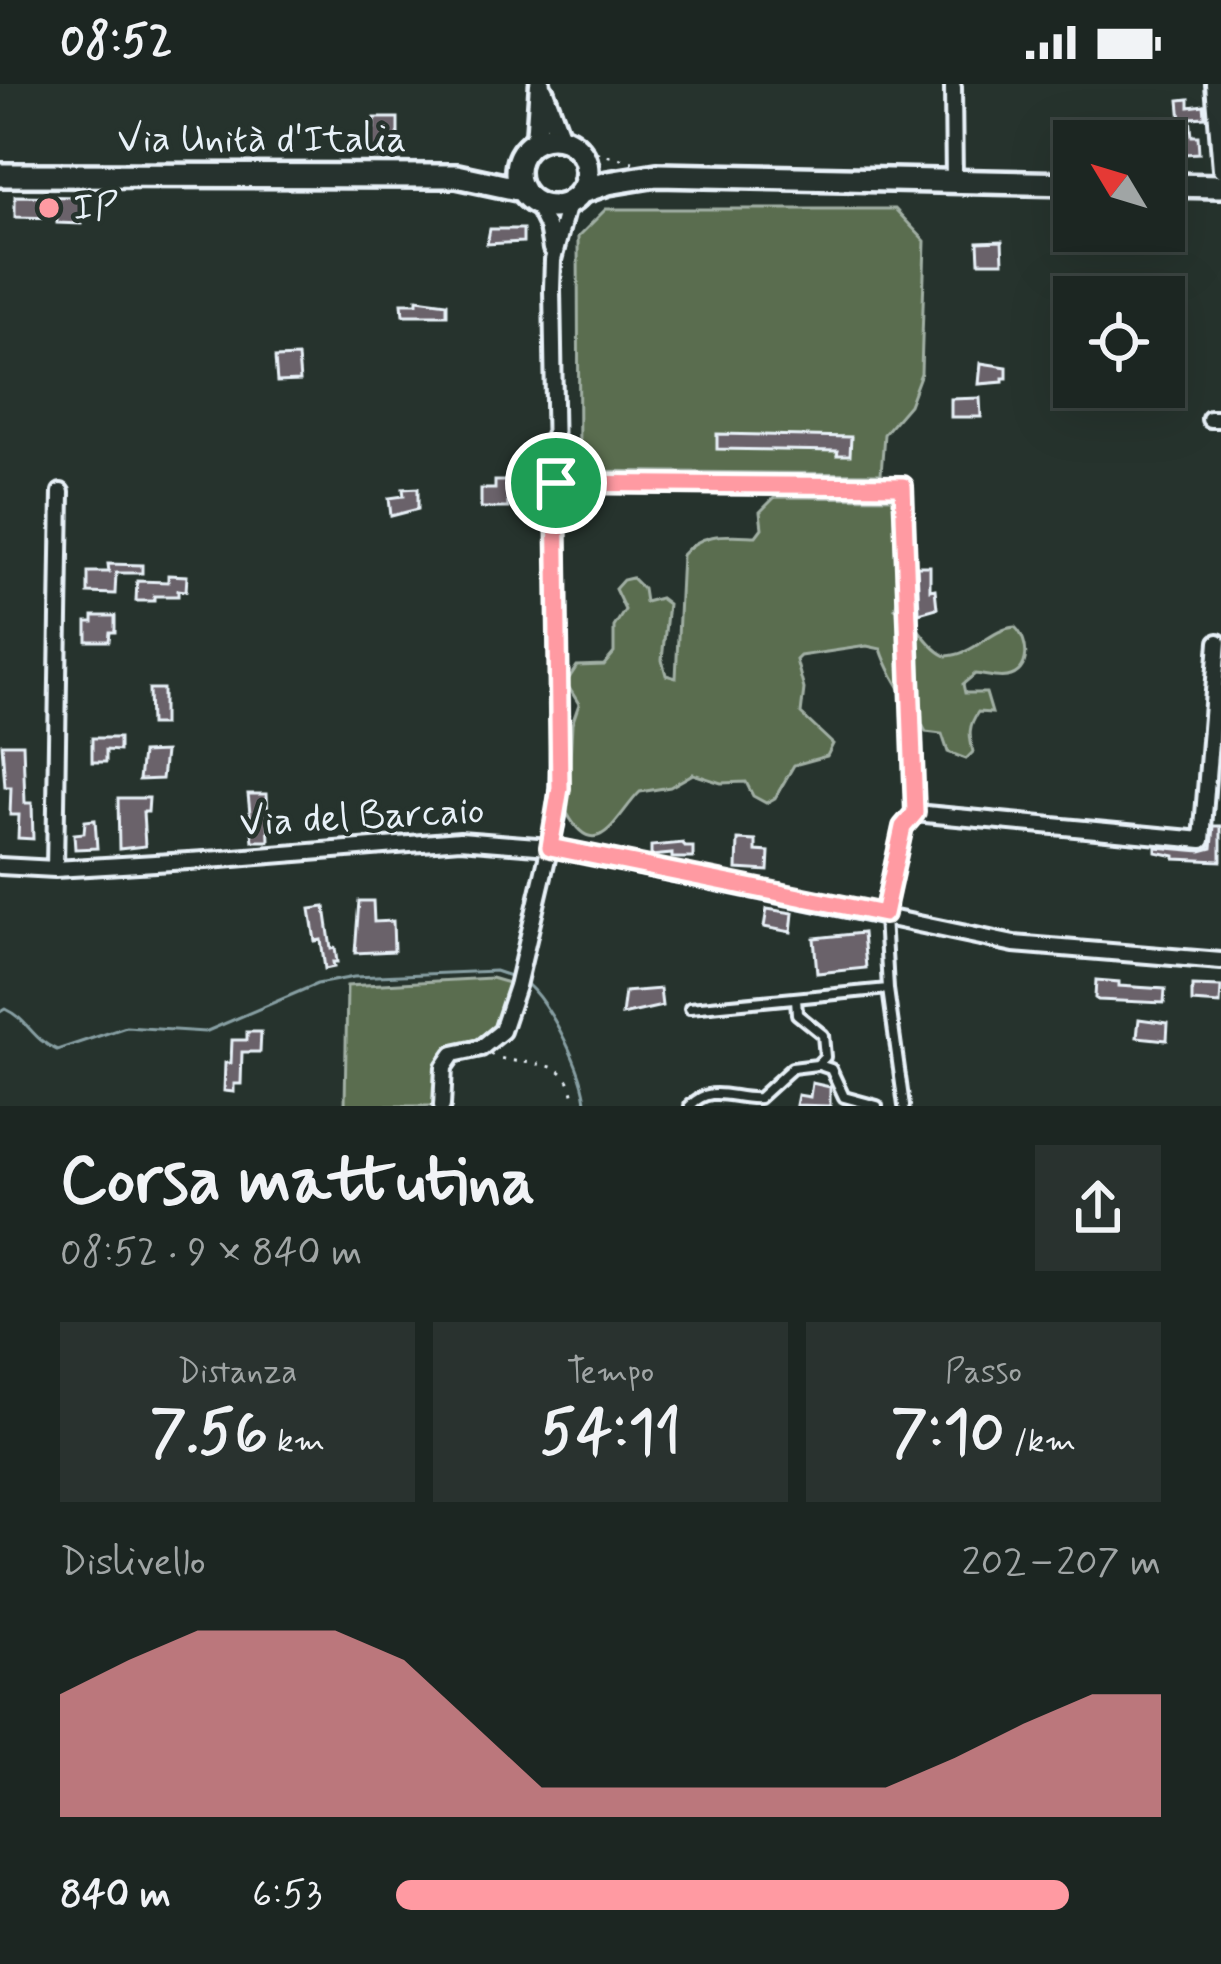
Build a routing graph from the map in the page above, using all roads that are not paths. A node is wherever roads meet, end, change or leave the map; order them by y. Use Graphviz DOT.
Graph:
graph roads {
  1 [pos="540,84"];
  2 [pos="1214,84"];
  3 [pos="953,87"];
  4 [pos="560,137"];
  5 [pos="536,141"];
  6 [pos="519,159"];
  7 [pos="585,159"];
  8 [pos="1221,169"];
  9 [pos="0,175"];
  10 [pos="457,176"];
  11 [pos="657,176"];
  12 [pos="954,183"];
  13 [pos="1053,184"];
  14 [pos="1185,185"];
  15 [pos="1221,186"];
  16 [pos="528,196"];
  17 [pos="574,198"];
  18 [pos="553,260"];
  19 [pos="556,483"];
  20 [pos="61,492"];
  21 [pos="1218,642"];
  22 [pos="915,813"];
  23 [pos="550,847"];
  24 [pos="0,866"];
  25 [pos="55,869"];
  26 [pos="884,914"];
  27 [pos="1221,962"];
  28 [pos="888,989"];
  29 [pos="796,998"];
  30 [pos="690,1008"];
  31 [pos="822,1061"];
  32 [pos="442,1106"];
  33 [pos="690,1106"];
  34 [pos="878,1106"];
  35 [pos="904,1106"];
  1 -- 4 [label="street"];
  1 -- 5 [label="street"];
  2 -- 8 [label="street"];
  3 -- 12 [label="street"];
  4 -- 5 [label="main road"];
  4 -- 7 [label="main road"];
  5 -- 6 [label="main road"];
  6 -- 10 [label="main road"];
  6 -- 16 [label="main road"];
  7 -- 11 [label="main road"];
  7 -- 17 [label="main road"];
  9 -- 10 [label="main road, Via Unità d'Italia"];
  10 -- 16 [label="main road, Via Unità d'Italia"];
  11 -- 12 [label="main road"];
  11 -- 17 [label="main road"];
  12 -- 13 [label="main road"];
  14 -- 15 [label="main road"];
  16 -- 17 [label="main road"];
  16 -- 18 [label="street"];
  17 -- 18 [label="street"];
  18 -- 19 [label="street"];
  19 -- 22 [label="street"];
  19 -- 23 [label="street"];
  20 -- 25 [label="street"];
  21 -- 22 [label="street"];
  22 -- 26 [label="street"];
  23 -- 25 [label="street, Via del Barcaio"];
  23 -- 26 [label="street, Via del Barcaio"];
  23 -- 32 [label="street"];
  24 -- 25 [label="street, Via del Barcaio"];
  26 -- 27 [label="street, Via del Barcaio"];
  26 -- 28 [label="lane"];
  28 -- 29 [label="lane"];
  28 -- 35 [label="lane"];
  29 -- 30 [label="lane"];
  29 -- 31 [label="lane"];
  31 -- 33 [label="lane"];
  31 -- 34 [label="lane"];
}
